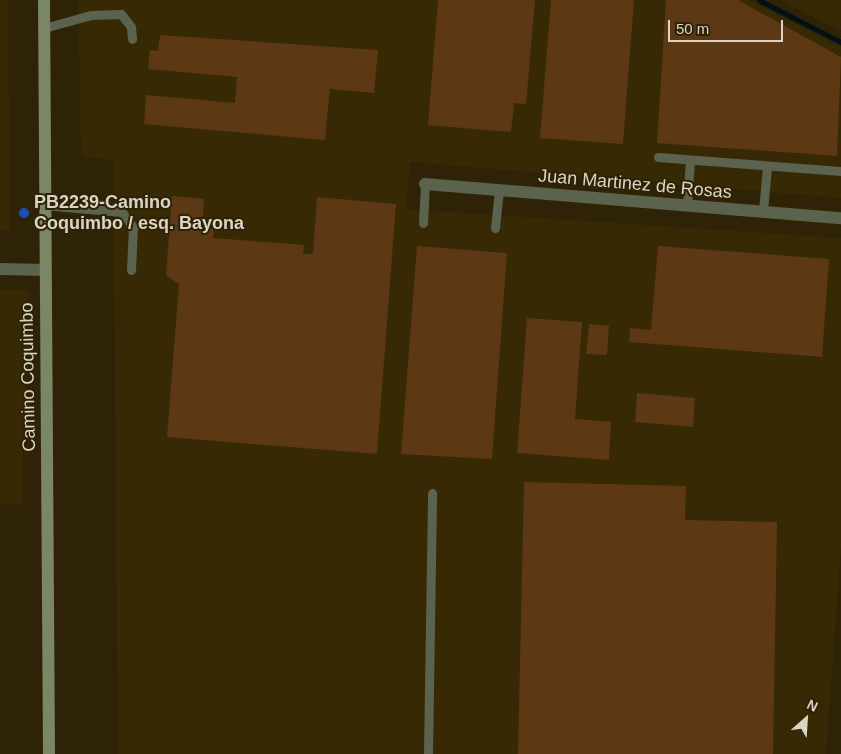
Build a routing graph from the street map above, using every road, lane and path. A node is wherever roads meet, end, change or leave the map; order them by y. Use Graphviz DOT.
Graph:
graph roads {
  1 [pos="44,0"];
  2 [pos="44,28"];
  3 [pos="132,39"];
  4 [pos="658,157"];
  5 [pos="690,160"];
  6 [pos="767,167"];
  7 [pos="841,171"];
  8 [pos="426,184"];
  9 [pos="499,190"];
  10 [pos="44,205"];
  11 [pos="687,205"];
  12 [pos="763,211"];
  13 [pos="841,218"];
  14 [pos="423,223"];
  15 [pos="495,228"];
  16 [pos="0,269"];
  17 [pos="44,270"];
  18 [pos="131,270"];
  19 [pos="432,493"];
  20 [pos="49,754"];
  21 [pos="428,754"];
  1 -- 2 [label="street, Camino Coquimbo"];
  2 -- 3 [label="lane"];
  2 -- 10 [label="street, Camino Coquimbo"];
  4 -- 5 [label="lane"];
  5 -- 6 [label="lane"];
  5 -- 11 [label="lane"];
  6 -- 7 [label="lane"];
  6 -- 12 [label="lane"];
  8 -- 9 [label="street, Juan Martinez de Rosas"];
  8 -- 14 [label="lane"];
  9 -- 11 [label="street, Juan Martinez de Rosas"];
  9 -- 15 [label="lane"];
  10 -- 17 [label="street, Camino Coquimbo"];
  10 -- 18 [label="lane"];
  11 -- 12 [label="street, Juan Martinez de Rosas"];
  12 -- 13 [label="street, Juan Martinez de Rosas"];
  16 -- 17 [label="street"];
  17 -- 20 [label="street, Camino Coquimbo"];
  19 -- 21 [label="lane"];
}
